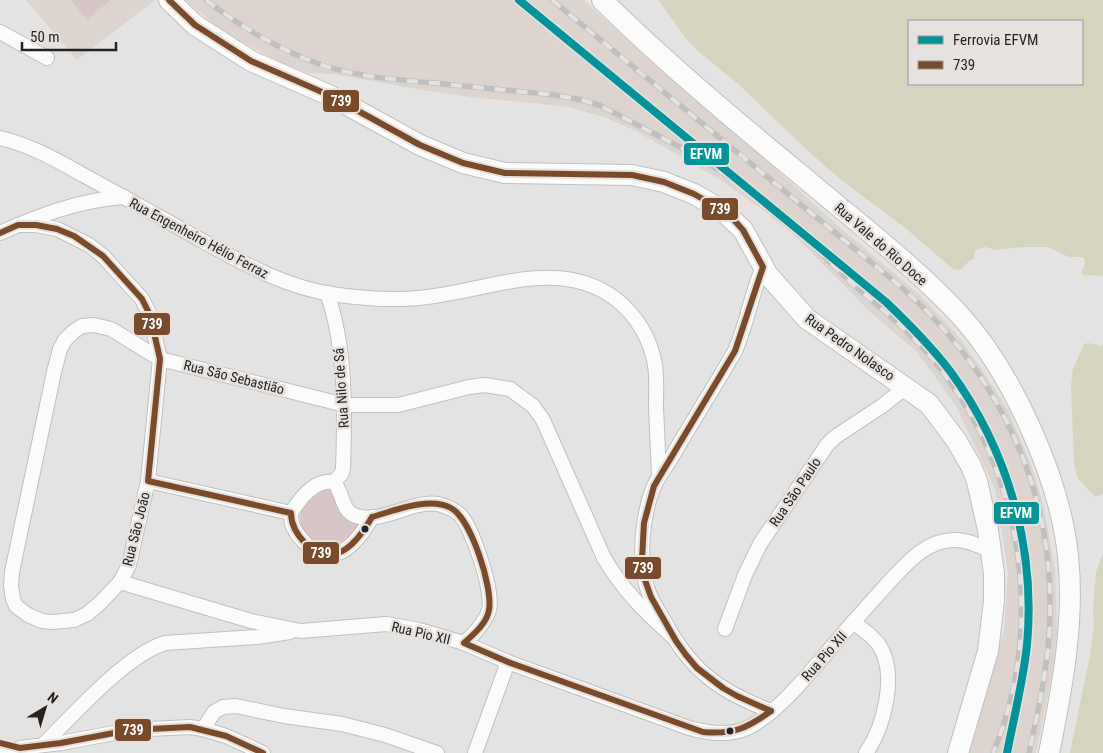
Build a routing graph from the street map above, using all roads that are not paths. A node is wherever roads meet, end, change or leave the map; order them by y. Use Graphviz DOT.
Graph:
graph roads {
  1 [pos="169,0"];
  2 [pos="602,0"];
  3 [pos="0,32"];
  4 [pos="47,58"];
  5 [pos="0,138"];
  6 [pos="124,197"];
  7 [pos="18,225"];
  8 [pos="0,233"];
  9 [pos="763,267"];
  10 [pos="327,293"];
  11 [pos="160,359"];
  12 [pos="906,387"];
  13 [pos="345,405"];
  14 [pos="659,475"];
  15 [pos="148,481"];
  16 [pos="334,482"];
  17 [pos="291,513"];
  18 [pos="372,517"];
  19 [pos="992,551"];
  20 [pos="120,582"];
  21 [pos="853,622"];
  22 [pos="725,629"];
  23 [pos="301,631"];
  24 [pos="671,635"];
  25 [pos="464,643"];
  26 [pos="508,662"];
  27 [pos="771,711"];
  28 [pos="203,729"];
  29 [pos="0,743"];
  30 [pos="43,745"];
  31 [pos="20,748"];
  32 [pos="2,753"];
  33 [pos="263,753"];
  34 [pos="437,753"];
  35 [pos="475,753"];
  36 [pos="866,753"];
  37 [pos="958,753"];
  38 [pos="1049,753"];
  1 -- 9 [label="street, Rua Pedro Nolasco"];
  2 -- 38 [label="street, Rua Vale do Rio Doce"];
  3 -- 4 [label="street"];
  5 -- 6 [label="street, Rua Engenheiro Hélio Ferraz"];
  6 -- 7 [label="street"];
  6 -- 10 [label="street, Rua Engenheiro Hélio Ferraz"];
  7 -- 8 [label="street"];
  7 -- 11 [label="street, Rua São João"];
  9 -- 12 [label="street, Rua Pedro Nolasco"];
  9 -- 14 [label="street"];
  10 -- 13 [label="street, Rua Nilo de Sá"];
  10 -- 14 [label="street, Rua Engenheiro Hélio Ferraz"];
  11 -- 13 [label="street, Rua São Sebastião"];
  11 -- 15 [label="street, Rua São João"];
  11 -- 20 [label="street, Rua São Sebastião"];
  12 -- 19 [label="street, Rua Pedro Nolasco"];
  12 -- 22 [label="street, Rua São Paulo"];
  13 -- 16 [label="street, Rua Nilo de Sá"];
  13 -- 24 [label="street, Rua São Sebastião"];
  14 -- 24 [label="street"];
  15 -- 17 [label="street"];
  15 -- 20 [label="street, Rua São João"];
  16 -- 17 [label="street"];
  16 -- 18 [label="street"];
  17 -- 18 [label="street"];
  18 -- 25 [label="street"];
  19 -- 21 [label="street, Rua Pio XII"];
  19 -- 37 [label="street, Rua Pedro Nolasco"];
  20 -- 23 [label="street, Rua Pio XII"];
  21 -- 27 [label="street, Rua Pio XII"];
  21 -- 36 [label="street"];
  23 -- 25 [label="street, Rua Pio XII"];
  23 -- 30 [label="street"];
  24 -- 27 [label="street"];
  25 -- 26 [label="street, Rua Pio XII"];
  26 -- 27 [label="street, Rua Pio XII"];
  26 -- 35 [label="street"];
  28 -- 30 [label="street"];
  28 -- 33 [label="street"];
  28 -- 34 [label="street"];
  29 -- 31 [label="street"];
  30 -- 31 [label="street"];
  31 -- 32 [label="street"];
}
